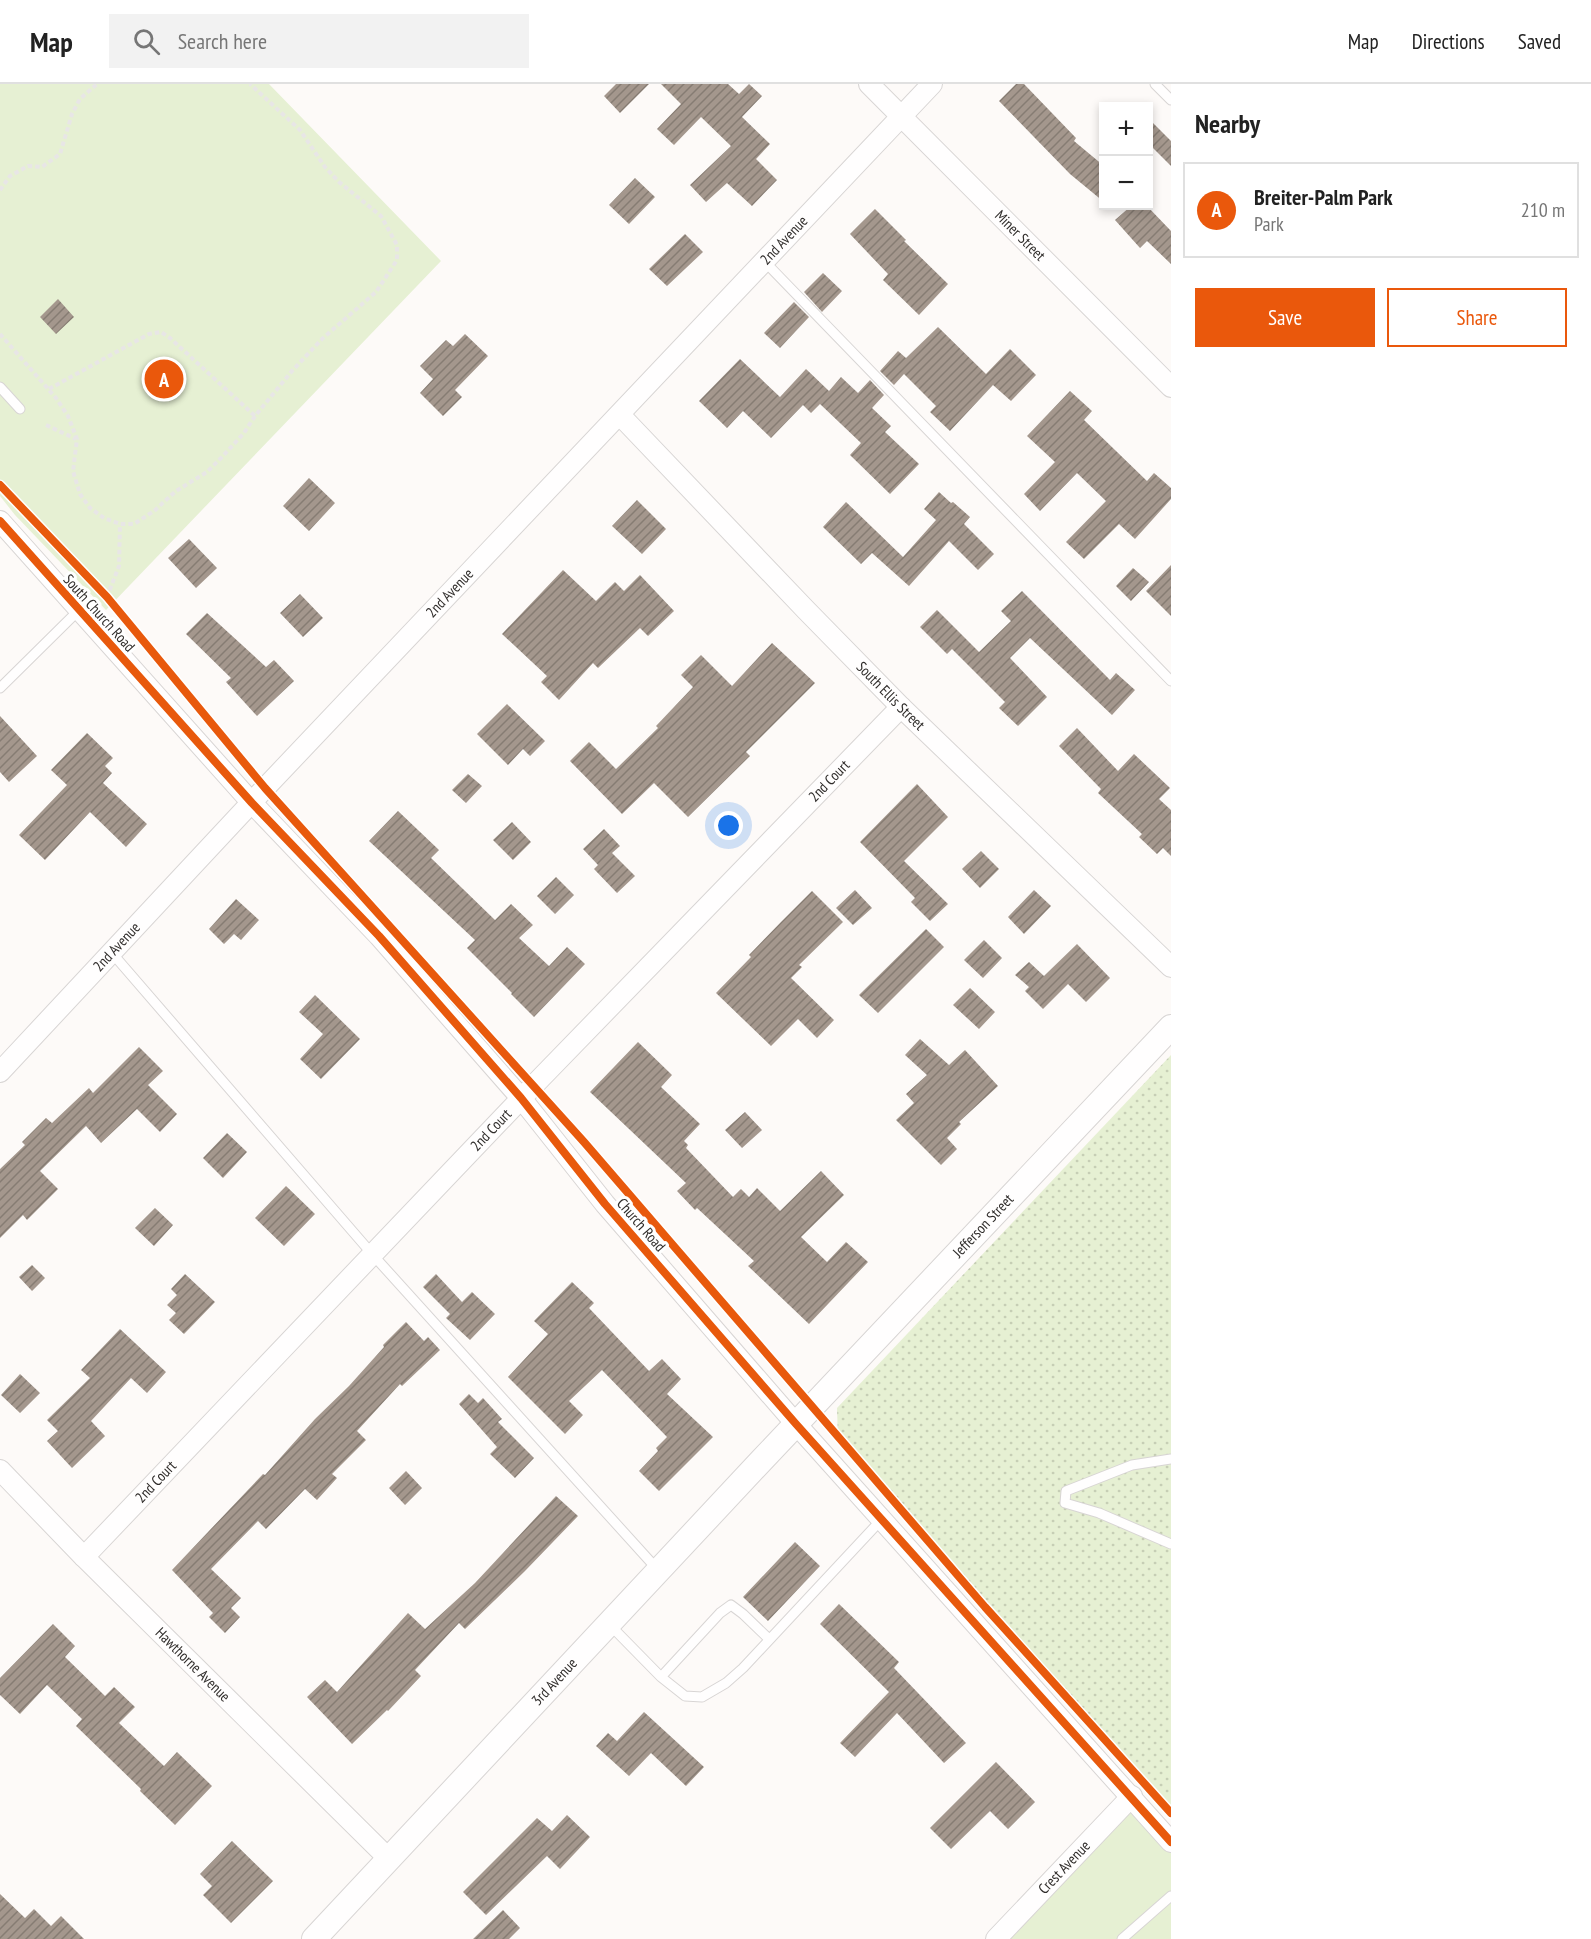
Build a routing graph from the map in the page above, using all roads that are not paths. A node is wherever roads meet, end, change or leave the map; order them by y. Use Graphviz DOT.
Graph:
graph roads {
  1 [pos="869,84"];
  2 [pos="932,84"];
  3 [pos="1155,84"];
  4 [pos="1171,100"];
  5 [pos="902,117"];
  6 [pos="765,262"];
  7 [pos="0,387"];
  8 [pos="1171,387"];
  9 [pos="20,409"];
  10 [pos="620,415"];
  11 [pos="0,521"];
  12 [pos="79,610"];
  13 [pos="1171,681"];
  14 [pos="0,688"];
  15 [pos="901,707"];
  16 [pos="179,722"];
  17 [pos="252,803"];
  18 [pos="112,953"];
  19 [pos="1171,967"];
  20 [pos="1171,1027"];
  21 [pos="0,1072"];
  22 [pos="521,1098"];
  23 [pos="373,1255"];
  24 [pos="796,1424"];
  25 [pos="1171,1460"];
  26 [pos="0,1470"];
  27 [pos="882,1519"];
  28 [pos="1171,1544"];
  29 [pos="84,1557"];
  30 [pos="659,1571"];
  31 [pos="609,1624"];
  32 [pos="769,1639"];
  33 [pos="661,1677"];
  34 [pos="1132,1796"];
  35 [pos="1171,1842"];
  36 [pos="388,1859"];
  37 [pos="1171,1896"];
  38 [pos="314,1939"];
  39 [pos="996,1939"];
  40 [pos="1122,1939"];
  1 -- 5 [label="street, Miner Street"];
  2 -- 5 [label="street, 2nd Avenue"];
  3 -- 4 [label="lane"];
  5 -- 6 [label="street, 2nd Avenue"];
  5 -- 8 [label="street, Miner Street"];
  6 -- 10 [label="street, 2nd Avenue"];
  6 -- 13 [label="lane"];
  7 -- 9 [label="lane"];
  10 -- 15 [label="street, South Ellis Street"];
  10 -- 17 [label="street, 2nd Avenue"];
  11 -- 12 [label="street, South Church Road"];
  12 -- 14 [label="lane"];
  12 -- 16 [label="street, South Church Road"];
  15 -- 19 [label="street, South Ellis Street"];
  15 -- 22 [label="street, 2nd Court"];
  16 -- 17 [label="street, Church Road"];
  17 -- 18 [label="street, 2nd Avenue"];
  17 -- 22 [label="street, Church Road"];
  18 -- 21 [label="street, 2nd Avenue"];
  18 -- 23 [label="lane"];
  20 -- 24 [label="street, Jefferson Street"];
  22 -- 23 [label="street, 2nd Court"];
  22 -- 24 [label="street, Church Road"];
  23 -- 29 [label="street, 2nd Court"];
  23 -- 30 [label="lane"];
  24 -- 27 [label="street"];
  24 -- 30 [label="street, 3rd Avenue"];
  25 -- 28 [label="lane"];
  26 -- 29 [label="street, Hawthorne Avenue"];
  27 -- 32 [label="lane"];
  27 -- 34 [label="street"];
  29 -- 36 [label="street, Hawthorne Avenue"];
  30 -- 31 [label="street, 3rd Avenue"];
  31 -- 33 [label="lane"];
  31 -- 36 [label="street, 3rd Avenue"];
  32 -- 33 [label="lane"];
  32 -- 33 [label="lane"];
  34 -- 35 [label="street"];
  34 -- 39 [label="street, Crest Avenue"];
  36 -- 38 [label="street, 3rd Avenue"];
  37 -- 40 [label="lane"];
}
